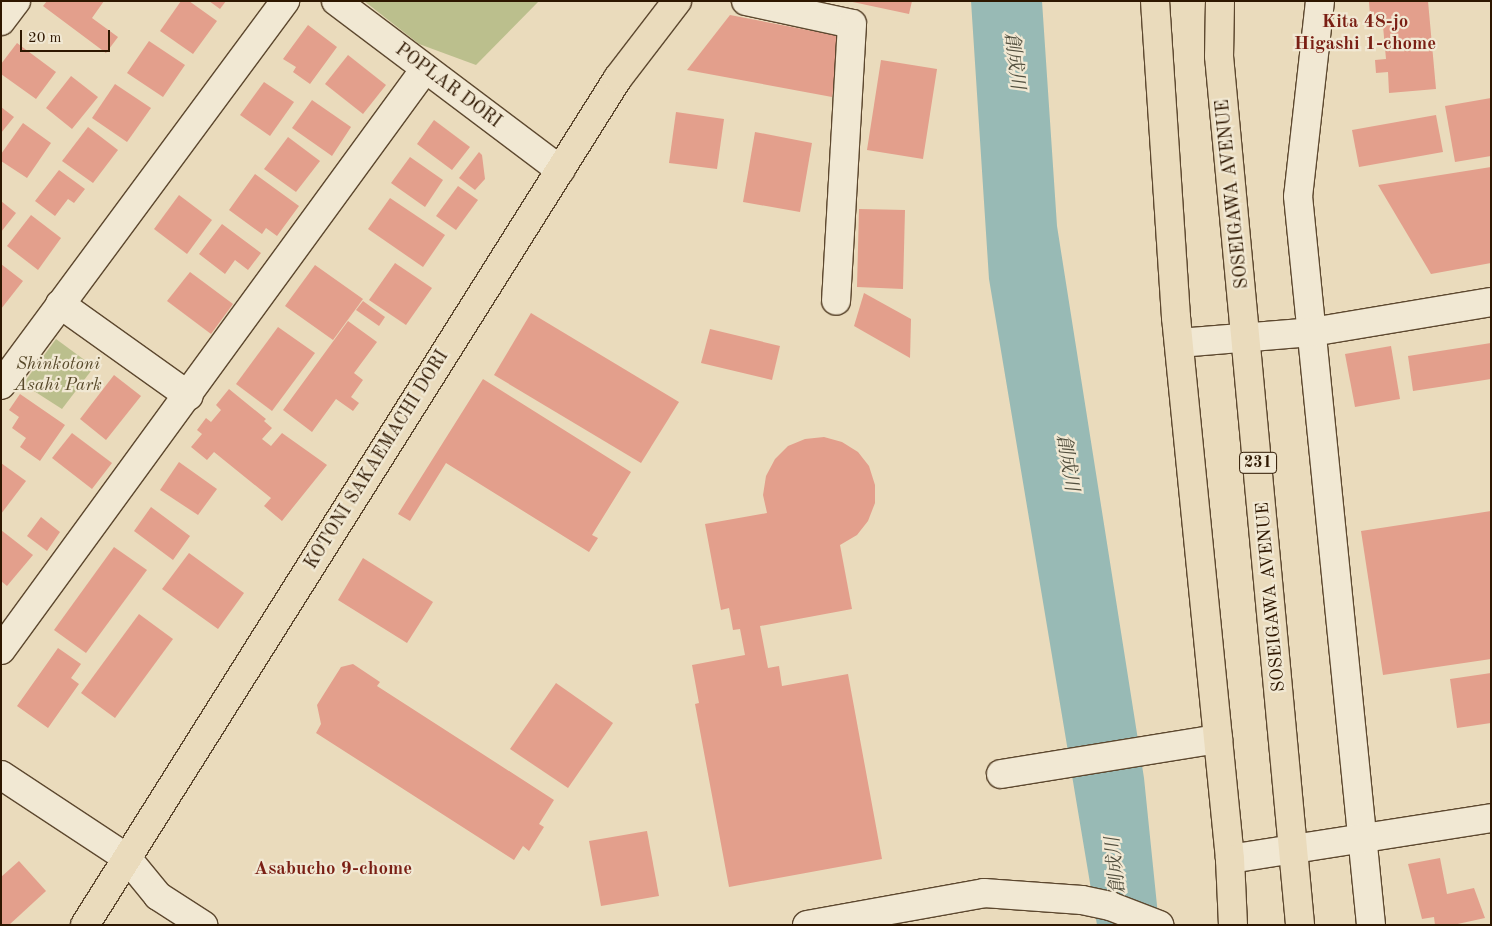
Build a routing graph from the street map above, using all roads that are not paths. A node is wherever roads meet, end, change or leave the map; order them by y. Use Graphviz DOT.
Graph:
graph roads {
  1 [pos="16,1"];
  2 [pos="284,1"];
  3 [pos="336,1"];
  4 [pos="677,1"];
  5 [pos="746,1"];
  6 [pos="1155,1"];
  7 [pos="1220,1"];
  8 [pos="1320,1"];
  9 [pos="1,21"];
  10 [pos="425,69"];
  11 [pos="560,170"];
  12 [pos="836,301"];
  13 [pos="1491,302"];
  14 [pos="60,304"];
  15 [pos="1312,332"];
  16 [pos="1247,337"];
  17 [pos="1178,343"];
  18 [pos="1,385"];
  19 [pos="189,396"];
  20 [pos="1,650"];
  21 [pos="1218,739"];
  22 [pos="1001,774"];
  23 [pos="1,775"];
  24 [pos="1491,818"];
  25 [pos="1364,839"];
  26 [pos="1294,849"];
  27 [pos="127,858"];
  28 [pos="1230,859"];
  29 [pos="85,925"];
  30 [pos="203,925"];
  31 [pos="807,925"];
  32 [pos="1159,925"];
  33 [pos="1234,925"];
  34 [pos="1300,925"];
  35 [pos="1370,925"];
  1 -- 9 [label="street"];
  2 -- 14 [label="street"];
  3 -- 10 [label="street, POPLAR DORI"];
  4 -- 11 [label="main road, KOTONI SAKAEMACHI DORI"];
  5 -- 12 [label="street"];
  6 -- 17 [label="main road"];
  7 -- 16 [label="main road, SOSEIGAWA AVENUE / 231"];
  8 -- 15 [label="street"];
  10 -- 11 [label="street, POPLAR DORI"];
  10 -- 19 [label="street"];
  11 -- 27 [label="main road, KOTONI SAKAEMACHI DORI"];
  13 -- 15 [label="street"];
  14 -- 18 [label="street"];
  14 -- 19 [label="street"];
  15 -- 16 [label="street"];
  15 -- 25 [label="street"];
  16 -- 17 [label="street"];
  16 -- 26 [label="main road, SOSEIGAWA AVENUE / 231"];
  17 -- 21 [label="main road"];
  19 -- 20 [label="street"];
  21 -- 22 [label="street"];
  21 -- 28 [label="main road"];
  23 -- 27 [label="street"];
  24 -- 25 [label="street"];
  25 -- 26 [label="street"];
  25 -- 35 [label="street"];
  26 -- 28 [label="street"];
  26 -- 34 [label="main road, SOSEIGAWA AVENUE / 231"];
  27 -- 29 [label="main road, KOTONI SAKAEMACHI DORI"];
  27 -- 30 [label="street"];
  28 -- 33 [label="main road"];
  31 -- 32 [label="street"];
}
